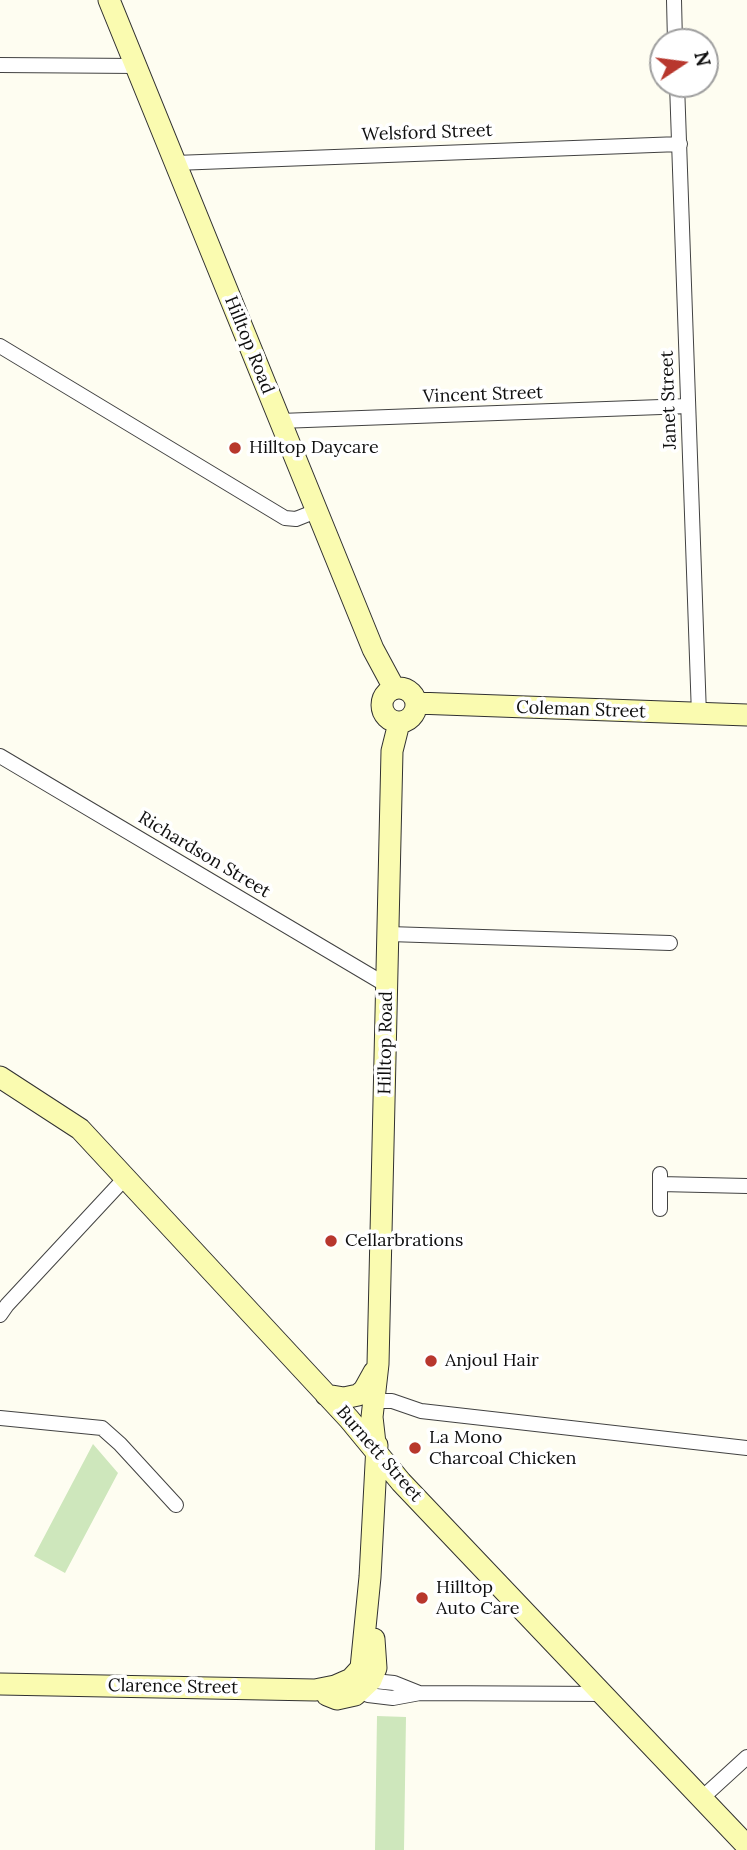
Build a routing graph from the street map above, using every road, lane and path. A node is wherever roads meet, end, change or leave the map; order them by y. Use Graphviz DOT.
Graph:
graph roads {
  1 [pos="109,0"];
  2 [pos="674,0"];
  3 [pos="675,28"];
  4 [pos="0,65"];
  5 [pos="136,66"];
  6 [pos="678,98"];
  7 [pos="680,144"];
  8 [pos="175,163"];
  9 [pos="0,346"];
  10 [pos="688,406"];
  11 [pos="280,421"];
  12 [pos="316,511"];
  13 [pos="394,688"];
  14 [pos="416,703"];
  15 [pos="699,715"];
  16 [pos="747,715"];
  17 [pos="399,723"];
  18 [pos="0,756"];
  19 [pos="389,934"];
  20 [pos="670,943"];
  21 [pos="388,986"];
  22 [pos="0,1077"];
  23 [pos="125,1177"];
  24 [pos="747,1186"];
  25 [pos="660,1209"];
  26 [pos="0,1315"];
  27 [pos="378,1364"];
  28 [pos="326,1395"];
  29 [pos="383,1401"];
  30 [pos="0,1418"];
  31 [pos="747,1448"];
  32 [pos="376,1452"];
  33 [pos="176,1505"];
  34 [pos="357,1683"];
  35 [pos="0,1684"];
  36 [pos="604,1694"];
  37 [pos="747,1757"];
  38 [pos="702,1798"];
  39 [pos="747,1846"];
  1 -- 5 [label="street, Hilltop Road"];
  2 -- 3 [label="street"];
  4 -- 5 [label="street"];
  5 -- 8 [label="street, Hilltop Road"];
  6 -- 7 [label="street, Janet Street"];
  7 -- 8 [label="street, Welsford Street"];
  7 -- 10 [label="street, Janet Street"];
  8 -- 11 [label="street, Hilltop Road"];
  9 -- 12 [label="street"];
  10 -- 11 [label="street, Vincent Street"];
  10 -- 15 [label="street, Janet Street"];
  11 -- 12 [label="street, Hilltop Road"];
  12 -- 13 [label="street, Hilltop Road"];
  13 -- 14 [label="street"];
  13 -- 17 [label="street"];
  14 -- 15 [label="street, Coleman Street"];
  14 -- 17 [label="street"];
  15 -- 16 [label="street, Coleman Street"];
  17 -- 19 [label="street, Hilltop Road"];
  18 -- 21 [label="street, Richardson Street"];
  19 -- 20 [label="street"];
  19 -- 21 [label="street, Hilltop Road"];
  21 -- 27 [label="street, Hilltop Road"];
  22 -- 23 [label="street, Burnett Street"];
  23 -- 26 [label="street"];
  23 -- 28 [label="street, Burnett Street"];
  24 -- 25 [label="street"];
  27 -- 28 [label="street"];
  27 -- 29 [label="street, Hilltop Road"];
  27 -- 32 [label="street, Hilltop Road"];
  28 -- 32 [label="street, Burnett Street"];
  29 -- 31 [label="street"];
  29 -- 32 [label="street, Hilltop Road"];
  30 -- 33 [label="street"];
  32 -- 34 [label="street, Hilltop Road"];
  32 -- 36 [label="street, Burnett Street"];
  34 -- 35 [label="street, Clarence Street"];
  34 -- 36 [label="street, Clarence Street"];
  36 -- 38 [label="street, Burnett Street"];
  37 -- 38 [label="street"];
  38 -- 39 [label="street, Burnett Street"];
}
